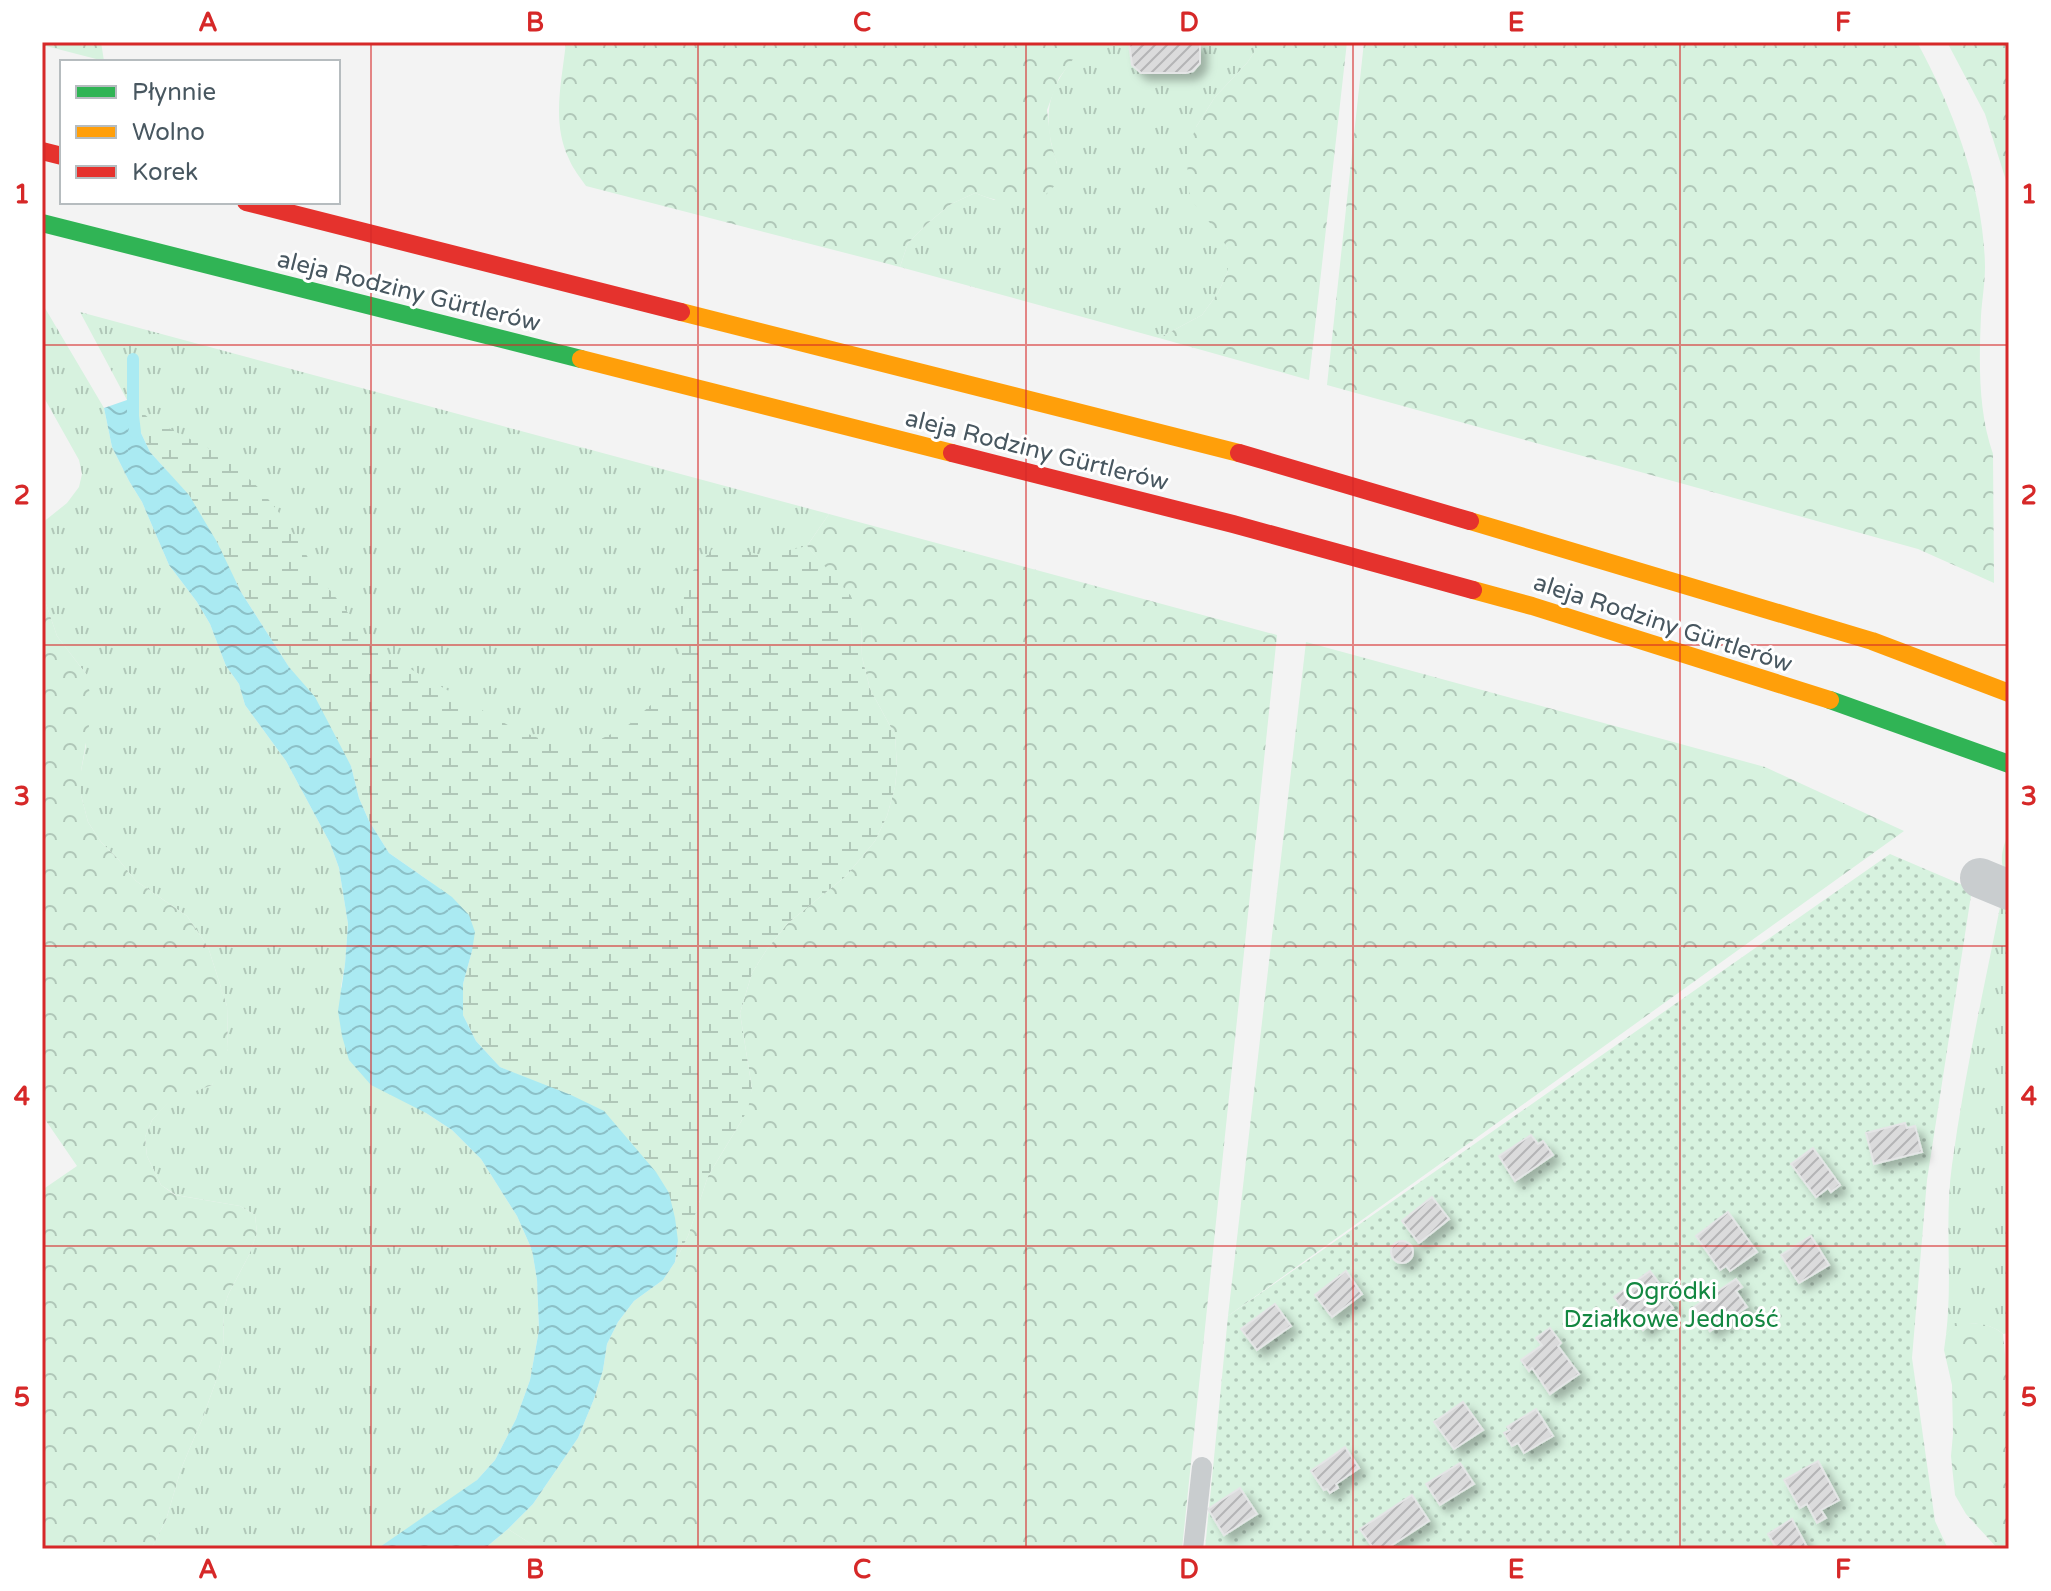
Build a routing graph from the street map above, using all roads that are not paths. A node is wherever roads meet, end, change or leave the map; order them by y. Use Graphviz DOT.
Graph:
graph roads {
  1 [pos="254,204"];
  2 [pos="42,223"];
  3 [pos="2009,693"];
  4 [pos="2007,763"];
  5 [pos="1202,1467"];
  6 [pos="1193,1549"];
  1 -- 3 [label="main road, aleja Rodziny Gürtlerów"];
  2 -- 4 [label="main road, aleja Rodziny Gürtlerów"];
  5 -- 6 [label="lane"];
}
